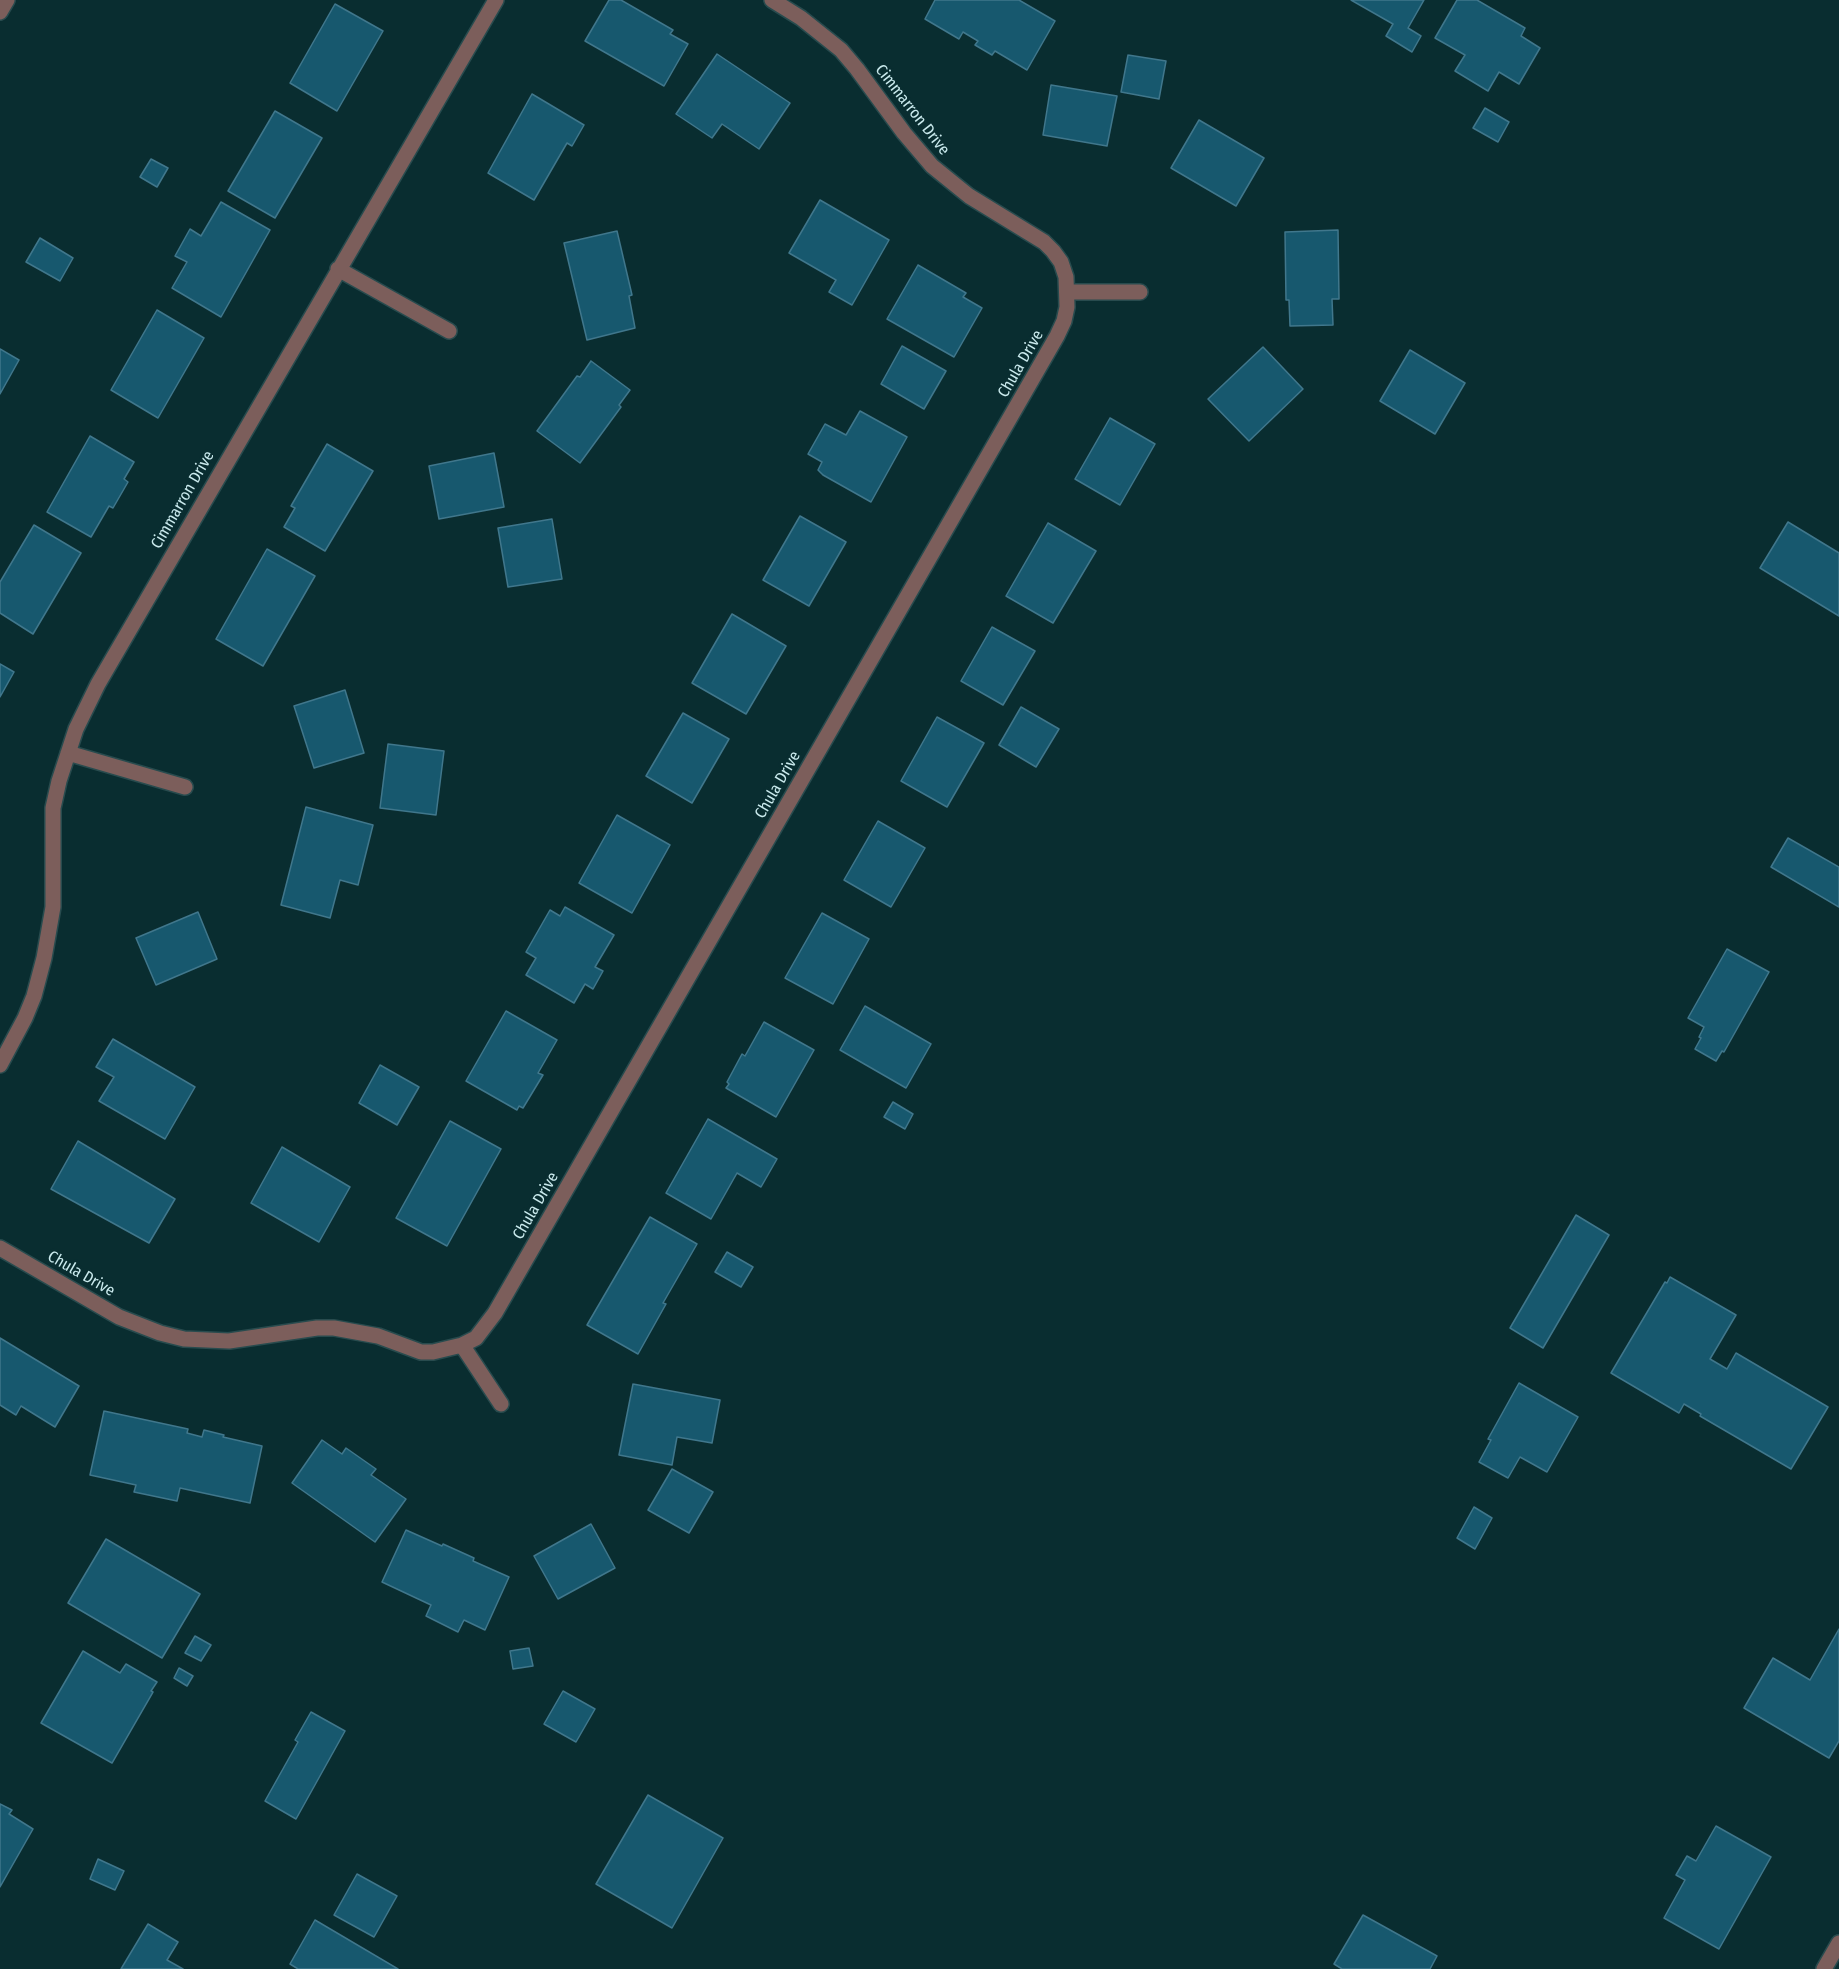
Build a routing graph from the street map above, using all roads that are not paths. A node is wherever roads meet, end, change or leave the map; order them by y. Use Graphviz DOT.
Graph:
graph roads {
  1 [pos="7,0"];
  2 [pos="496,0"];
  3 [pos="772,0"];
  4 [pos="0,12"];
  5 [pos="338,269"];
  6 [pos="1067,292"];
  7 [pos="1140,292"];
  8 [pos="449,331"];
  9 [pos="68,753"];
  10 [pos="185,787"];
  11 [pos="0,1065"];
  12 [pos="0,1248"];
  13 [pos="462,1346"];
  14 [pos="501,1404"];
  15 [pos="1839,1943"];
  16 [pos="1824,1969"];
  1 -- 4 [label="street"];
  2 -- 5 [label="street, Cimmarron Drive"];
  3 -- 6 [label="street, Cimmarron Drive"];
  5 -- 8 [label="street"];
  5 -- 9 [label="street, Cimmarron Drive"];
  6 -- 7 [label="street"];
  6 -- 13 [label="street, Chula Drive"];
  9 -- 10 [label="street"];
  9 -- 11 [label="street, Cimmarron Drive"];
  12 -- 13 [label="street, Chula Drive"];
  13 -- 14 [label="street"];
  15 -- 16 [label="street"];
}
